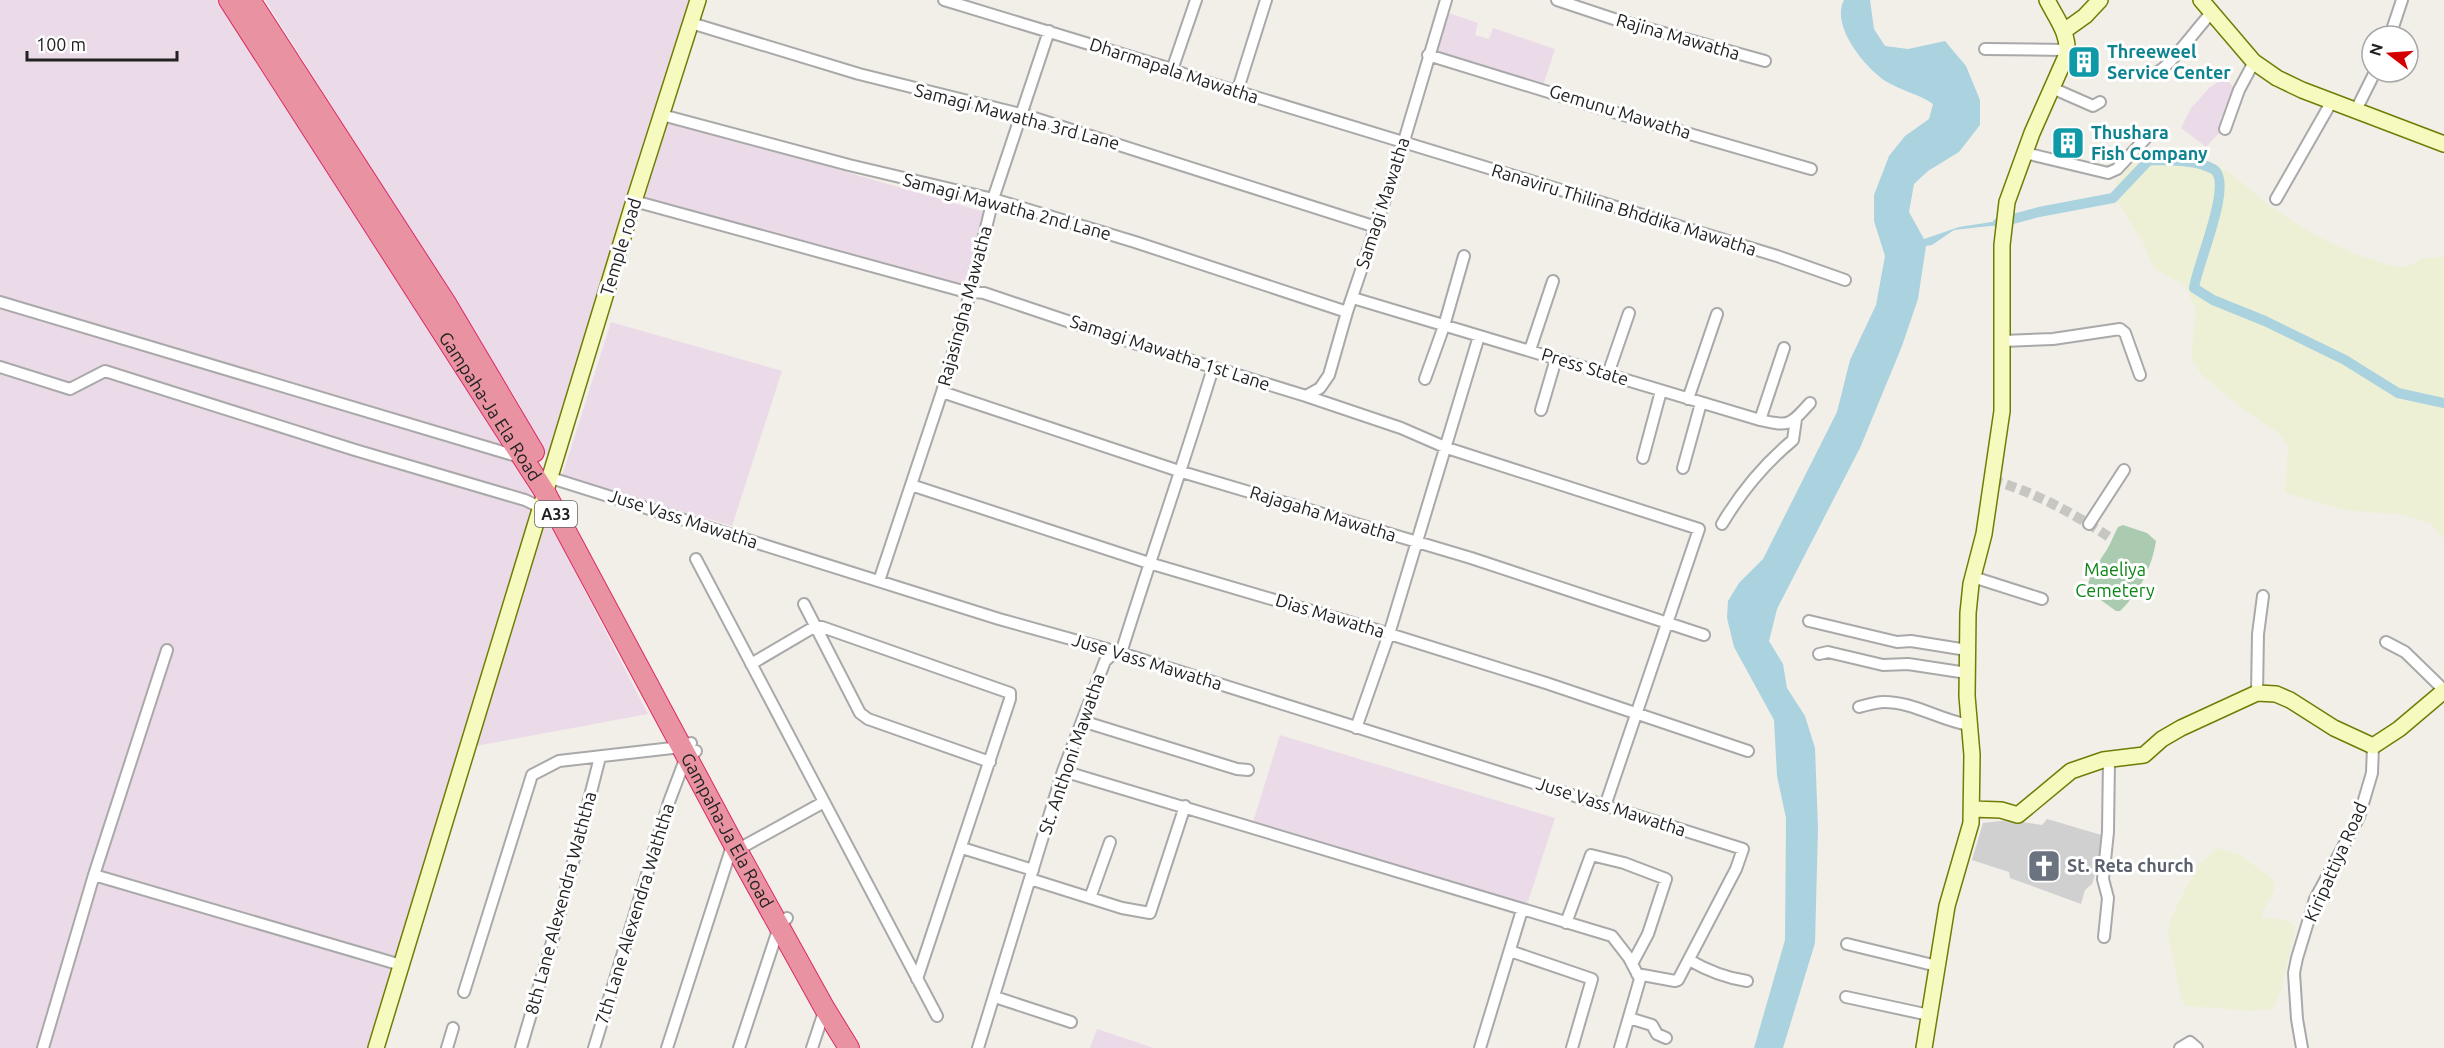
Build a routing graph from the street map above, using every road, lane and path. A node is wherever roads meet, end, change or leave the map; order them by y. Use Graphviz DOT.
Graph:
graph roads {
  1 [pos="229,0"];
  2 [pos="250,0"];
  3 [pos="698,0"];
  4 [pos="944,0"];
  5 [pos="1196,0"];
  6 [pos="1266,0"];
  7 [pos="1446,0"];
  8 [pos="1557,0"];
  9 [pos="2047,0"];
  10 [pos="2100,0"];
  11 [pos="2201,0"];
  12 [pos="2402,0"];
  13 [pos="980,5"];
  14 [pos="2213,11"];
  15 [pos="691,23"];
  16 [pos="2394,24"];
  17 [pos="1049,31"];
  18 [pos="2064,31"];
  19 [pos="1985,49"];
  20 [pos="2067,50"];
  21 [pos="1428,55"];
  22 [pos="1765,61"];
  23 [pos="2254,62"];
  24 [pos="1172,70"];
  25 [pos="2159,71"];
  26 [pos="2369,84"];
  27 [pos="2052,88"];
  28 [pos="1237,92"];
  29 [pos="2331,101"];
  30 [pos="2100,102"];
  31 [pos="2355,110"];
  32 [pos="1020,114"];
  33 [pos="662,115"];
  34 [pos="2225,129"];
  35 [pos="2145,139"];
  36 [pos="1403,142"];
  37 [pos="2444,144"];
  38 [pos="2025,153"];
  39 [pos="1811,169"];
  40 [pos="993,199"];
  41 [pos="2276,199"];
  42 [pos="634,201"];
  43 [pos="1376,227"];
  44 [pos="1464,256"];
  45 [pos="1553,280"];
  46 [pos="1845,280"];
  47 [pos="971,290"];
  48 [pos="1353,298"];
  49 [pos="0,302"];
  50 [pos="1347,312"];
  51 [pos="1629,313"];
  52 [pos="1717,314"];
  53 [pos="1444,326"];
  54 [pos="1479,336"];
  55 [pos="2003,341"];
  56 [pos="1784,348"];
  57 [pos="1530,350"];
  58 [pos="1556,358"];
  59 [pos="0,367"];
  60 [pos="1213,368"];
  61 [pos="1608,374"];
  62 [pos="2140,375"];
  63 [pos="1425,379"];
  64 [pos="1661,391"];
  65 [pos="942,392"];
  66 [pos="1306,396"];
  67 [pos="1688,399"];
  68 [pos="1701,403"];
  69 [pos="1810,403"];
  70 [pos="1540,410"];
  71 [pos="1796,419"];
  72 [pos="1761,420"];
  73 [pos="1447,447"];
  74 [pos="523,458"];
  75 [pos="1643,458"];
  76 [pos="1683,468"];
  77 [pos="2124,470"];
  78 [pos="1182,472"];
  79 [pos="910,485"];
  80 [pos="546,493"];
  81 [pos="1722,524"];
  82 [pos="2089,524"];
  83 [pos="1416,542"];
  84 [pos="696,559"];
  85 [pos="1149,563"];
  86 [pos="1973,577"];
  87 [pos="879,581"];
  88 [pos="2263,596"];
  89 [pos="2042,599"];
  90 [pos="804,604"];
  91 [pos="1809,621"];
  92 [pos="1666,623"];
  93 [pos="814,627"];
  94 [pos="1389,634"];
  95 [pos="1704,635"];
  96 [pos="2386,642"];
  97 [pos="166,650"];
  98 [pos="1967,650"];
  99 [pos="1121,653"];
  100 [pos="1819,654"];
  101 [pos="751,663"];
  102 [pos="1967,673"];
  103 [pos="2444,690"];
  104 [pos="2257,693"];
  105 [pos="1859,707"];
  106 [pos="1637,713"];
  107 [pos="1082,721"];
  108 [pos="1969,725"];
  109 [pos="1356,728"];
  110 [pos="2373,746"];
  111 [pos="689,750"];
  112 [pos="1748,751"];
  113 [pos="600,757"];
  114 [pos="2109,759"];
  115 [pos="990,762"];
  116 [pos="1248,770"];
  117 [pos="1063,771"];
  118 [pos="824,802"];
  119 [pos="1185,806"];
  120 [pos="1605,806"];
  121 [pos="1972,809"];
  122 [pos="1110,842"];
  123 [pos="740,844"];
  124 [pos="962,848"];
  125 [pos="94,875"];
  126 [pos="1032,875"];
  127 [pos="1090,898"];
  128 [pos="1522,910"];
  129 [pos="783,922"];
  130 [pos="1566,923"];
  131 [pos="2104,936"];
  132 [pos="1847,944"];
  133 [pos="1510,951"];
  134 [pos="1689,960"];
  135 [pos="401,965"];
  136 [pos="1937,966"];
  137 [pos="1634,969"];
  138 [pos="917,979"];
  139 [pos="1747,981"];
  140 [pos="464,992"];
  141 [pos="994,997"];
  142 [pos="1846,997"];
  143 [pos="825,1009"];
  144 [pos="1929,1015"];
  145 [pos="936,1016"];
  146 [pos="1629,1018"];
  147 [pos="1071,1022"];
  148 [pos="453,1028"];
  149 [pos="1666,1038"];
  150 [pos="43,1048"];
  151 [pos="376,1048"];
  152 [pos="447,1048"];
  153 [pos="521,1048"];
  154 [pos="594,1048"];
  155 [pos="667,1048"];
  156 [pos="739,1048"];
  157 [pos="812,1048"];
  158 [pos="849,1048"];
  159 [pos="863,1048"];
  160 [pos="978,1048"];
  161 [pos="1480,1048"];
  162 [pos="1572,1048"];
  163 [pos="1620,1048"];
  164 [pos="1924,1048"];
  165 [pos="2180,1048"];
  166 [pos="2197,1048"];
  167 [pos="2302,1048"];
  1 -- 74 [label="highway, Gampaha-Ja Ela Road / A33"];
  2 -- 80 [label="highway, Gampaha-Ja Ela Road / A33"];
  3 -- 15 [label="street, Temple road"];
  4 -- 13 [label="street, Dharmapala Mawatha"];
  5 -- 24 [label="street"];
  6 -- 28 [label="street"];
  7 -- 21 [label="street, Samagi Mawatha"];
  8 -- 22 [label="street, Rajina Mawatha"];
  9 -- 18 [label="street"];
  10 -- 18 [label="street"];
  11 -- 14 [label="street"];
  12 -- 16 [label="street"];
  13 -- 17 [label="street, Dharmapala Mawatha"];
  14 -- 23 [label="street"];
  14 -- 25 [label="street"];
  15 -- 32 [label="street, Samagi Mawatha 3rd Lane"];
  15 -- 33 [label="street, Temple road"];
  17 -- 24 [label="street, Dharmapala Mawatha"];
  17 -- 32 [label="street, Rajasingha Mawatha"];
  18 -- 20 [label="street"];
  19 -- 20 [label="street"];
  20 -- 27 [label="street"];
  21 -- 36 [label="street, Samagi Mawatha"];
  21 -- 39 [label="street, Gemunu Mawatha"];
  23 -- 29 [label="street"];
  23 -- 34 [label="street"];
  24 -- 28 [label="street, Dharmapala Mawatha"];
  26 -- 31 [label="street"];
  27 -- 30 [label="street"];
  27 -- 38 [label="street"];
  28 -- 36 [label="street, Dharmapala Mawatha"];
  29 -- 31 [label="street"];
  29 -- 41 [label="street"];
  31 -- 37 [label="street"];
  32 -- 40 [label="street, Rajasingha Mawatha"];
  32 -- 43 [label="street, Samagi Mawatha 3rd Lane"];
  33 -- 40 [label="street, Samagi Mawatha 2nd Lane"];
  33 -- 42 [label="street, Temple road"];
  35 -- 38 [label="street"];
  36 -- 43 [label="street, Samagi Mawatha"];
  36 -- 46 [label="street, Ranaviru Thilina Bhddika Mawatha"];
  38 -- 55 [label="street"];
  40 -- 47 [label="street, Rajasingha Mawatha"];
  40 -- 50 [label="street, Samagi Mawatha 2nd Lane"];
  42 -- 47 [label="street, Samagi Mawatha 1st Lane"];
  42 -- 80 [label="street, Temple road"];
  43 -- 48 [label="street, Samagi Mawatha"];
  44 -- 53 [label="street"];
  45 -- 57 [label="street"];
  47 -- 60 [label="street, Samagi Mawatha 1st Lane"];
  47 -- 65 [label="street, Rajasingha Mawatha"];
  48 -- 50 [label="street, Samagi Mawatha"];
  48 -- 53 [label="street, Press State"];
  49 -- 74 [label="street"];
  50 -- 66 [label="street, Samagi Mawatha"];
  51 -- 61 [label="street"];
  52 -- 67 [label="street"];
  53 -- 54 [label="street, Press State"];
  53 -- 63 [label="street"];
  54 -- 57 [label="street, Press State"];
  54 -- 73 [label="street"];
  55 -- 62 [label="street"];
  55 -- 86 [label="street"];
  56 -- 72 [label="street"];
  57 -- 58 [label="street, Press State"];
  58 -- 61 [label="street, Press State"];
  58 -- 70 [label="street"];
  59 -- 80 [label="street, Juse Vass Mawatha"];
  60 -- 66 [label="street, Samagi Mawatha 1st Lane"];
  60 -- 78 [label="street"];
  61 -- 64 [label="street, Press State"];
  64 -- 67 [label="street, Press State"];
  64 -- 75 [label="street"];
  65 -- 78 [label="street, Rajagaha Mawatha"];
  65 -- 79 [label="street, Rajasingha Mawatha"];
  66 -- 73 [label="street, Samagi Mawatha 1st Lane"];
  67 -- 68 [label="street, Press State"];
  68 -- 72 [label="street, Press State"];
  68 -- 76 [label="street"];
  69 -- 71 [label="street"];
  71 -- 72 [label="street, Press State"];
  71 -- 81 [label="street"];
  73 -- 83 [label="street"];
  73 -- 92 [label="street, Samagi Mawatha 1st Lane"];
  74 -- 80 [label="highway, Gampaha-Ja Ela Road / A33"];
  77 -- 82 [label="street"];
  78 -- 83 [label="street, Rajagaha Mawatha"];
  78 -- 85 [label="street"];
  79 -- 85 [label="street, Dias Mawatha"];
  79 -- 87 [label="street, Rajasingha Mawatha"];
  80 -- 87 [label="street, Juse Vass Mawatha"];
  80 -- 111 [label="highway, Gampaha-Ja Ela Road / A33"];
  80 -- 135 [label="street, Temple road"];
  83 -- 92 [label="street, Rajagaha Mawatha"];
  83 -- 94 [label="street"];
  84 -- 101 [label="street"];
  85 -- 94 [label="street, Dias Mawatha"];
  85 -- 99 [label="street"];
  86 -- 89 [label="street"];
  86 -- 98 [label="street"];
  87 -- 99 [label="street, Juse Vass Mawatha"];
  88 -- 104 [label="street"];
  90 -- 93 [label="street"];
  91 -- 98 [label="street"];
  92 -- 95 [label="street, Rajagaha Mawatha"];
  92 -- 106 [label="street"];
  93 -- 101 [label="street"];
  93 -- 115 [label="street"];
  93 -- 115 [label="street"];
  94 -- 106 [label="street, Dias Mawatha"];
  94 -- 109 [label="street"];
  96 -- 103 [label="street"];
  97 -- 125 [label="street"];
  98 -- 102 [label="street"];
  99 -- 107 [label="street, St. Anthoni Mawatha"];
  99 -- 109 [label="street, Juse Vass Mawatha"];
  100 -- 102 [label="street"];
  101 -- 118 [label="street"];
  102 -- 108 [label="street"];
  103 -- 110 [label="street"];
  104 -- 110 [label="street"];
  104 -- 114 [label="street"];
  105 -- 108 [label="street"];
  106 -- 112 [label="street, Dias Mawatha"];
  106 -- 120 [label="street"];
  107 -- 116 [label="street"];
  107 -- 117 [label="street, St. Anthoni Mawatha"];
  108 -- 121 [label="street"];
  109 -- 120 [label="street, Juse Vass Mawatha"];
  110 -- 167 [label="street, Kiripattiya Road"];
  111 -- 113 [label="street"];
  111 -- 123 [label="highway, Gampaha-Ja Ela Road / A33"];
  111 -- 154 [label="street, 7th Lane Alexendra Waththa"];
  113 -- 140 [label="street"];
  113 -- 153 [label="street, 8th Lane Alexendra Waththa"];
  114 -- 121 [label="street"];
  114 -- 131 [label="street"];
  115 -- 124 [label="street"];
  117 -- 119 [label="street"];
  117 -- 126 [label="street, St. Anthoni Mawatha"];
  118 -- 123 [label="street"];
  118 -- 138 [label="street"];
  119 -- 127 [label="street"];
  119 -- 128 [label="street"];
  120 -- 134 [label="street, Juse Vass Mawatha"];
  121 -- 136 [label="street"];
  122 -- 127 [label="street"];
  123 -- 129 [label="highway, Gampaha-Ja Ela Road / A33"];
  123 -- 155 [label="street"];
  124 -- 126 [label="street"];
  124 -- 138 [label="street"];
  125 -- 135 [label="street"];
  125 -- 150 [label="street"];
  126 -- 127 [label="street"];
  126 -- 141 [label="street, St. Anthoni Mawatha"];
  128 -- 130 [label="street"];
  128 -- 133 [label="street"];
  129 -- 143 [label="highway, Gampaha-Ja Ela Road / A33"];
  129 -- 156 [label="street"];
  129 -- 159 [label="highway, Gampaha-Ja Ela Road / A33"];
  130 -- 137 [label="street"];
  130 -- 137 [label="street"];
  132 -- 136 [label="street"];
  133 -- 161 [label="street"];
  133 -- 162 [label="street"];
  134 -- 137 [label="street"];
  134 -- 139 [label="street"];
  135 -- 151 [label="street, Temple road"];
  136 -- 144 [label="street"];
  137 -- 146 [label="street"];
  138 -- 145 [label="street"];
  141 -- 147 [label="street"];
  141 -- 160 [label="street, St. Anthoni Mawatha"];
  142 -- 144 [label="street"];
  143 -- 157 [label="street"];
  143 -- 158 [label="highway, Gampaha-Ja Ela Road / A33"];
  144 -- 164 [label="street"];
  146 -- 149 [label="street"];
  146 -- 163 [label="street"];
  148 -- 152 [label="street"];
  165 -- 166 [label="street"];
}
